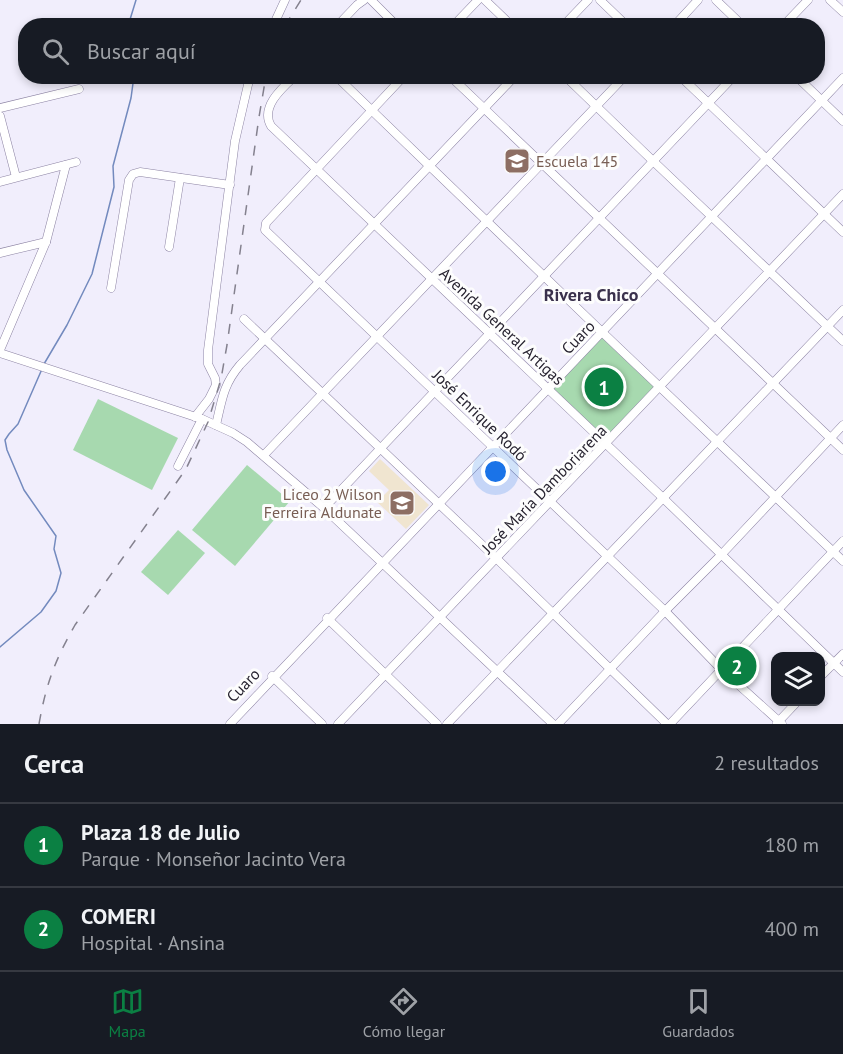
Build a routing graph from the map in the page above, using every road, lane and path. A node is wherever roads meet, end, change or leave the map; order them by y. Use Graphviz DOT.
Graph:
graph roads {
  1 [pos="285,0"];
  2 [pos="364,0"];
  3 [pos="372,0"];
  4 [pos="478,0"];
  5 [pos="485,0"];
  6 [pos="588,0"];
  7 [pos="600,0"];
  8 [pos="698,0"];
  9 [pos="716,0"];
  10 [pos="808,0"];
  11 [pos="830,0"];
  12 [pos="843,12"];
  13 [pos="277,18"];
  14 [pos="344,18"];
  15 [pos="389,18"];
  16 [pos="461,18"];
  17 [pos="504,18"];
  18 [pos="571,18"];
  19 [pos="619,18"];
  20 [pos="681,18"];
  21 [pos="735,18"];
  22 [pos="791,18"];
  23 [pos="843,78"];
  24 [pos="248,84"];
  25 [pos="287,84"];
  26 [pos="344,84"];
  27 [pos="397,84"];
  28 [pos="459,84"];
  29 [pos="508,84"];
  30 [pos="574,84"];
  31 [pos="618,84"];
  32 [pos="688,84"];
  33 [pos="726,84"];
  34 [pos="804,84"];
  35 [pos="80,89"];
  36 [pos="821,100"];
  37 [pos="708,103"];
  38 [pos="597,106"];
  39 [pos="0,108"];
  40 [pos="485,108"];
  41 [pos="372,111"];
  42 [pos="0,116"];
  43 [pos="843,121"];
  44 [pos="767,159"];
  45 [pos="653,161"];
  46 [pos="76,162"];
  47 [pos="542,164"];
  48 [pos="66,165"];
  49 [pos="429,167"];
  50 [pos="316,169"];
  51 [pos="16,177"];
  52 [pos="180,178"];
  53 [pos="0,182"];
  54 [pos="230,185"];
  55 [pos="843,194"];
  56 [pos="825,214"];
  57 [pos="712,216"];
  58 [pos="599,219"];
  59 [pos="488,221"];
  60 [pos="374,224"];
  61 [pos="843,232"];
  62 [pos="46,242"];
  63 [pos="169,247"];
  64 [pos="0,254"];
  65 [pos="770,271"];
  66 [pos="657,274"];
  67 [pos="544,276"];
  68 [pos="432,279"];
  69 [pos="320,282"];
  70 [pos="111,288"];
  71 [pos="843,310"];
  72 [pos="244,320"];
  73 [pos="828,326"];
  74 [pos="715,329"];
  75 [pos="602,332"];
  76 [pos="490,334"];
  77 [pos="377,337"];
  78 [pos="266,339"];
  79 [pos="843,341"];
  80 [pos="0,352"];
  81 [pos="772,384"];
  82 [pos="660,386"];
  83 [pos="548,388"];
  84 [pos="435,391"];
  85 [pos="322,394"];
  86 [pos="206,421"];
  87 [pos="843,425"];
  88 [pos="830,438"];
  89 [pos="718,442"];
  90 [pos="605,444"];
  91 [pos="493,447"];
  92 [pos="380,449"];
  93 [pos="843,450"];
  94 [pos="264,455"];
  95 [pos="178,466"];
  96 [pos="776,496"];
  97 [pos="663,498"];
  98 [pos="550,501"];
  99 [pos="439,504"];
  100 [pos="324,508"];
  101 [pos="843,541"];
  102 [pos="833,552"];
  103 [pos="721,555"];
  104 [pos="608,556"];
  105 [pos="496,558"];
  106 [pos="843,561"];
  107 [pos="383,562"];
  108 [pos="777,610"];
  109 [pos="665,611"];
  110 [pos="554,614"];
  111 [pos="440,617"];
  112 [pos="327,619"];
  113 [pos="843,654"];
  114 [pos="834,663"];
  115 [pos="610,669"];
  116 [pos="721,669"];
  117 [pos="498,672"];
  118 [pos="825,672"];
  119 [pos="843,672"];
  120 [pos="386,675"];
  121 [pos="272,676"];
  122 [pos="794,706"];
  123 [pos="779,723"];
  124 [pos="224,724"];
  125 [pos="230,724"];
  126 [pos="322,724"];
  127 [pos="338,724"];
  128 [pos="437,724"];
  129 [pos="447,724"];
  130 [pos="553,724"];
  131 [pos="558,724"];
  132 [pos="669,724"];
  1 -- 13 [label="street"];
  2 -- 14 [label="street"];
  3 -- 15 [label="street"];
  4 -- 16 [label="street"];
  5 -- 17 [label="street"];
  6 -- 18 [label="street"];
  7 -- 19 [label="street"];
  8 -- 20 [label="street"];
  9 -- 21 [label="street"];
  10 -- 22 [label="street"];
  11 -- 12 [label="street"];
  23 -- 36 [label="street, Cuaro"];
  24 -- 54 [label="street"];
  25 -- 50 [label="street, Avenida General Artigas"];
  26 -- 41 [label="street"];
  27 -- 41 [label="street"];
  28 -- 40 [label="street"];
  29 -- 40 [label="street"];
  30 -- 38 [label="street"];
  31 -- 38 [label="street"];
  32 -- 37 [label="street"];
  33 -- 37 [label="street"];
  34 -- 36 [label="street"];
  35 -- 39 [label="street"];
  36 -- 43 [label="street"];
  36 -- 44 [label="street, Cuaro"];
  37 -- 44 [label="street"];
  37 -- 45 [label="street"];
  38 -- 45 [label="street"];
  38 -- 47 [label="street"];
  40 -- 47 [label="street"];
  40 -- 49 [label="street"];
  41 -- 49 [label="street"];
  41 -- 50 [label="street"];
  42 -- 51 [label="street"];
  44 -- 56 [label="street"];
  44 -- 57 [label="street, Cuaro"];
  45 -- 57 [label="street"];
  45 -- 58 [label="street"];
  46 -- 48 [label="street"];
  47 -- 58 [label="street"];
  47 -- 59 [label="street"];
  48 -- 51 [label="street"];
  48 -- 62 [label="street"];
  49 -- 59 [label="street"];
  49 -- 60 [label="street"];
  50 -- 60 [label="street, Avenida General Artigas"];
  50 -- 69 [label="street, José Enrique Rodó"];
  51 -- 53 [label="street"];
  52 -- 54 [label="street"];
  52 -- 63 [label="street"];
  52 -- 70 [label="street"];
  54 -- 86 [label="street"];
  55 -- 56 [label="street, José María Damboriarena"];
  56 -- 61 [label="street"];
  56 -- 65 [label="street, José María Damboriarena"];
  57 -- 65 [label="street"];
  57 -- 66 [label="street, Cuaro"];
  58 -- 66 [label="street"];
  58 -- 67 [label="street"];
  59 -- 67 [label="street"];
  59 -- 68 [label="street"];
  60 -- 68 [label="street, Avenida General Artigas"];
  60 -- 69 [label="street"];
  62 -- 64 [label="street"];
  62 -- 80 [label="street"];
  65 -- 73 [label="street"];
  65 -- 74 [label="street, José María Damboriarena"];
  66 -- 74 [label="street"];
  66 -- 75 [label="street, Cuaro"];
  67 -- 75 [label="street"];
  67 -- 76 [label="street"];
  68 -- 76 [label="street, Avenida General Artigas"];
  68 -- 77 [label="street"];
  69 -- 77 [label="street, José Enrique Rodó"];
  69 -- 78 [label="street"];
  71 -- 73 [label="street"];
  72 -- 78 [label="street"];
  73 -- 79 [label="street"];
  73 -- 81 [label="street"];
  74 -- 81 [label="street"];
  74 -- 82 [label="street, José María Damboriarena"];
  75 -- 82 [label="street"];
  75 -- 83 [label="street, Cuaro"];
  76 -- 83 [label="street, Avenida General Artigas"];
  76 -- 84 [label="street"];
  77 -- 84 [label="street, José Enrique Rodó"];
  77 -- 85 [label="street"];
  78 -- 85 [label="street"];
  78 -- 86 [label="street"];
  80 -- 86 [label="street"];
  81 -- 88 [label="street"];
  81 -- 89 [label="street"];
  82 -- 89 [label="street"];
  82 -- 90 [label="street, José María Damboriarena"];
  83 -- 90 [label="street, Avenida General Artigas"];
  83 -- 91 [label="street, Cuaro"];
  84 -- 91 [label="street, José Enrique Rodó"];
  84 -- 92 [label="street"];
  85 -- 92 [label="street"];
  85 -- 94 [label="street"];
  86 -- 94 [label="street"];
  86 -- 95 [label="street"];
  87 -- 88 [label="street"];
  88 -- 93 [label="street"];
  88 -- 96 [label="street"];
  89 -- 96 [label="street"];
  89 -- 97 [label="street"];
  90 -- 97 [label="street, Avenida General Artigas"];
  90 -- 98 [label="street, José María Damboriarena"];
  91 -- 98 [label="street, José Enrique Rodó"];
  91 -- 99 [label="street, Cuaro"];
  92 -- 99 [label="street"];
  92 -- 100 [label="street"];
  94 -- 100 [label="street"];
  96 -- 102 [label="street"];
  96 -- 103 [label="street"];
  97 -- 103 [label="street, Avenida General Artigas"];
  97 -- 104 [label="street"];
  98 -- 104 [label="street, José Enrique Rodó"];
  98 -- 105 [label="street, José María Damboriarena"];
  99 -- 105 [label="street"];
  99 -- 107 [label="street, Cuaro"];
  100 -- 107 [label="street"];
  101 -- 102 [label="street"];
  102 -- 106 [label="street"];
  102 -- 108 [label="street"];
  103 -- 108 [label="street, Avenida General Artigas"];
  103 -- 109 [label="street"];
  104 -- 109 [label="street, José Enrique Rodó"];
  104 -- 110 [label="street"];
  105 -- 110 [label="street"];
  105 -- 111 [label="street, José María Damboriarena"];
  107 -- 111 [label="street"];
  107 -- 112 [label="street, Cuaro"];
  108 -- 114 [label="street, Avenida General Artigas"];
  108 -- 116 [label="street"];
  109 -- 115 [label="street"];
  109 -- 116 [label="street, José Enrique Rodó"];
  110 -- 115 [label="street"];
  110 -- 117 [label="street"];
  111 -- 117 [label="street"];
  111 -- 120 [label="street, José María Damboriarena"];
  112 -- 120 [label="street"];
  112 -- 121 [label="street, Cuaro"];
  113 -- 114 [label="street"];
  114 -- 118 [label="street"];
  114 -- 119 [label="street, Avenida General Artigas"];
  115 -- 131 [label="street"];
  115 -- 132 [label="street"];
  116 -- 123 [label="street, José Enrique Rodó"];
  116 -- 132 [label="street"];
  117 -- 129 [label="street"];
  117 -- 130 [label="street"];
  120 -- 127 [label="street, José María Damboriarena"];
  120 -- 128 [label="street"];
  121 -- 124 [label="street, Cuaro"];
  121 -- 125 [label="street, Cuaro"];
  121 -- 126 [label="street"];
  122 -- 123 [label="street"];
}
